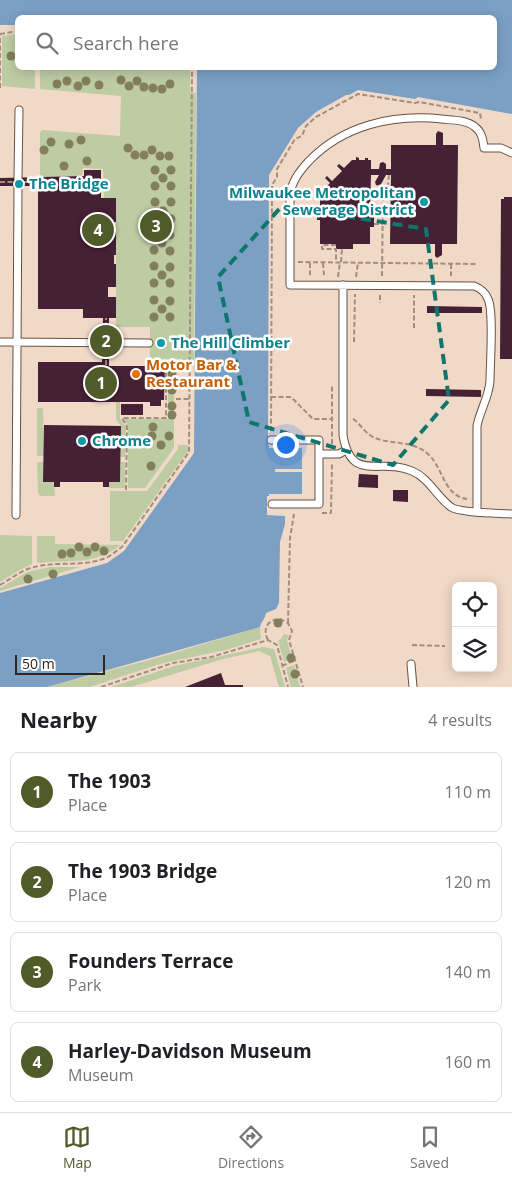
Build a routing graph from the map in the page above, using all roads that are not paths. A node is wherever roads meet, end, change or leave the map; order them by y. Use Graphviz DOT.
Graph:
graph roads {
  1 [pos="19,110"];
  2 [pos="512,153"];
  3 [pos="343,285"];
  4 [pos="0,342"];
  5 [pos="17,342"];
  6 [pos="149,343"];
  7 [pos="271,437"];
  8 [pos="346,450"];
  9 [pos="319,454"];
  10 [pos="272,504"];
  11 [pos="477,512"];
  12 [pos="512,514"];
  13 [pos="16,515"];
  14 [pos="411,664"];
  15 [pos="413,687"];
  1 -- 5 [label="lane"];
  2 -- 3 [label="lane"];
  3 -- 8 [label="lane"];
  3 -- 11 [label="lane"];
  4 -- 5 [label="lane"];
  5 -- 6 [label="lane"];
  5 -- 13 [label="lane"];
  7 -- 9 [label="lane"];
  8 -- 9 [label="lane"];
  8 -- 11 [label="lane"];
  9 -- 10 [label="lane"];
  11 -- 12 [label="lane"];
  14 -- 15 [label="lane"];
}
